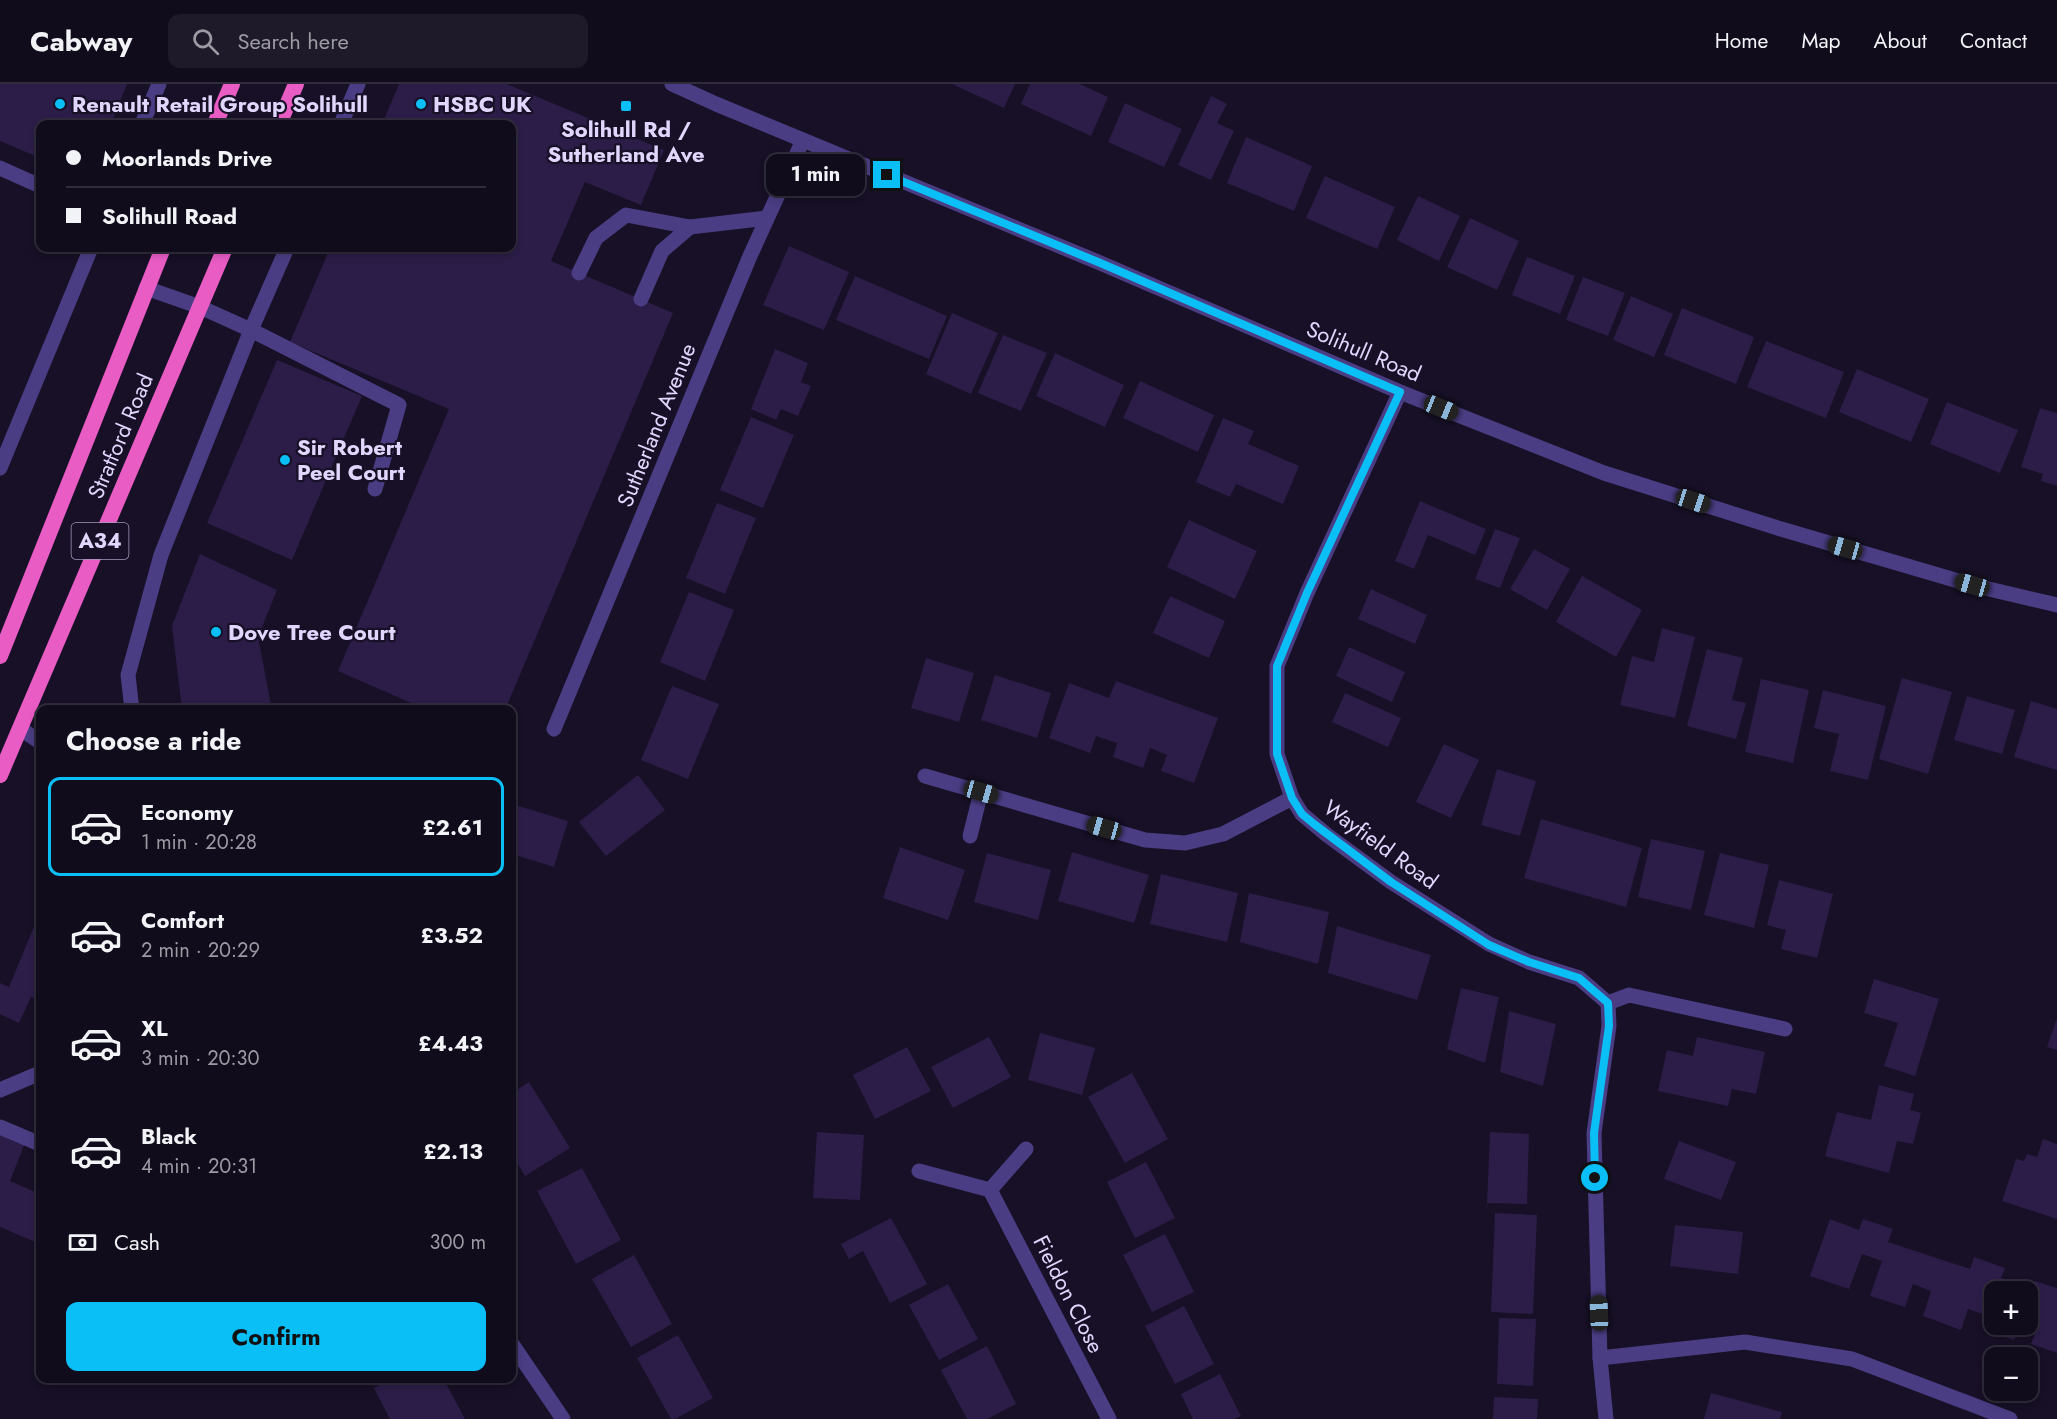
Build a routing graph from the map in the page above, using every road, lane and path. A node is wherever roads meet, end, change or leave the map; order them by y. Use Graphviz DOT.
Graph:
graph roads {
  1 [pos="159,84"];
  2 [pos="232,84"];
  3 [pos="296,84"];
  4 [pos="358,84"];
  5 [pos="672,84"];
  6 [pos="144,120"];
  7 [pos="217,120"];
  8 [pos="281,120"];
  9 [pos="343,120"];
  10 [pos="803,140"];
  11 [pos="0,168"];
  12 [pos="36,184"];
  13 [pos="767,218"];
  14 [pos="690,227"];
  15 [pos="89,252"];
  16 [pos="161,252"];
  17 [pos="223,252"];
  18 [pos="285,252"];
  19 [pos="579,273"];
  20 [pos="146,288"];
  21 [pos="641,299"];
  22 [pos="200,307"];
  23 [pos="251,330"];
  24 [pos="1400,392"];
  25 [pos="0,468"];
  26 [pos="375,489"];
  27 [pos="2057,605"];
  28 [pos="0,656"];
  29 [pos="131,705"];
  30 [pos="21,729"];
  31 [pos="554,729"];
  32 [pos="36,739"];
  33 [pos="0,775"];
  34 [pos="925,776"];
  35 [pos="981,792"];
  36 [pos="1292,798"];
  37 [pos="970,836"];
  38 [pos="1608,1003"];
  39 [pos="1785,1029"];
  40 [pos="36,1075"];
  41 [pos="0,1090"];
  42 [pos="0,1127"];
  43 [pos="36,1142"];
  44 [pos="1026,1149"];
  45 [pos="919,1171"];
  46 [pos="990,1190"];
  47 [pos="516,1350"];
  48 [pos="1600,1358"];
  49 [pos="563,1419"];
  50 [pos="1109,1419"];
  51 [pos="1606,1419"];
  52 [pos="2010,1419"];
  1 -- 6 [label="street"];
  2 -- 7 [label="highway"];
  3 -- 8 [label="highway"];
  4 -- 9 [label="street"];
  5 -- 10 [label="street, Solihull Road"];
  10 -- 13 [label="street, Sutherland Avenue"];
  10 -- 24 [label="street, Solihull Road"];
  11 -- 12 [label="street"];
  13 -- 14 [label="street"];
  13 -- 31 [label="street, Sutherland Avenue"];
  14 -- 19 [label="street"];
  14 -- 21 [label="street"];
  15 -- 25 [label="street"];
  16 -- 20 [label="highway, Stratford Road / A34"];
  17 -- 22 [label="highway, Stratford Road / A34"];
  18 -- 23 [label="street"];
  20 -- 22 [label="street"];
  20 -- 28 [label="highway, Stratford Road / A34"];
  22 -- 23 [label="street"];
  22 -- 30 [label="highway, Stratford Road / A34"];
  23 -- 26 [label="street"];
  23 -- 29 [label="street"];
  24 -- 27 [label="street, Solihull Road"];
  24 -- 36 [label="street, Wayfield Road"];
  30 -- 32 [label="street"];
  30 -- 33 [label="highway, Stratford Road / A34"];
  34 -- 35 [label="street"];
  35 -- 36 [label="street"];
  35 -- 37 [label="street"];
  36 -- 38 [label="street, Wayfield Road"];
  38 -- 39 [label="street"];
  38 -- 48 [label="street"];
  40 -- 41 [label="street"];
  42 -- 43 [label="street"];
  44 -- 46 [label="street"];
  45 -- 46 [label="street"];
  46 -- 50 [label="street, Fieldon Close"];
  47 -- 49 [label="street"];
  48 -- 51 [label="street"];
  48 -- 52 [label="street"];
}
